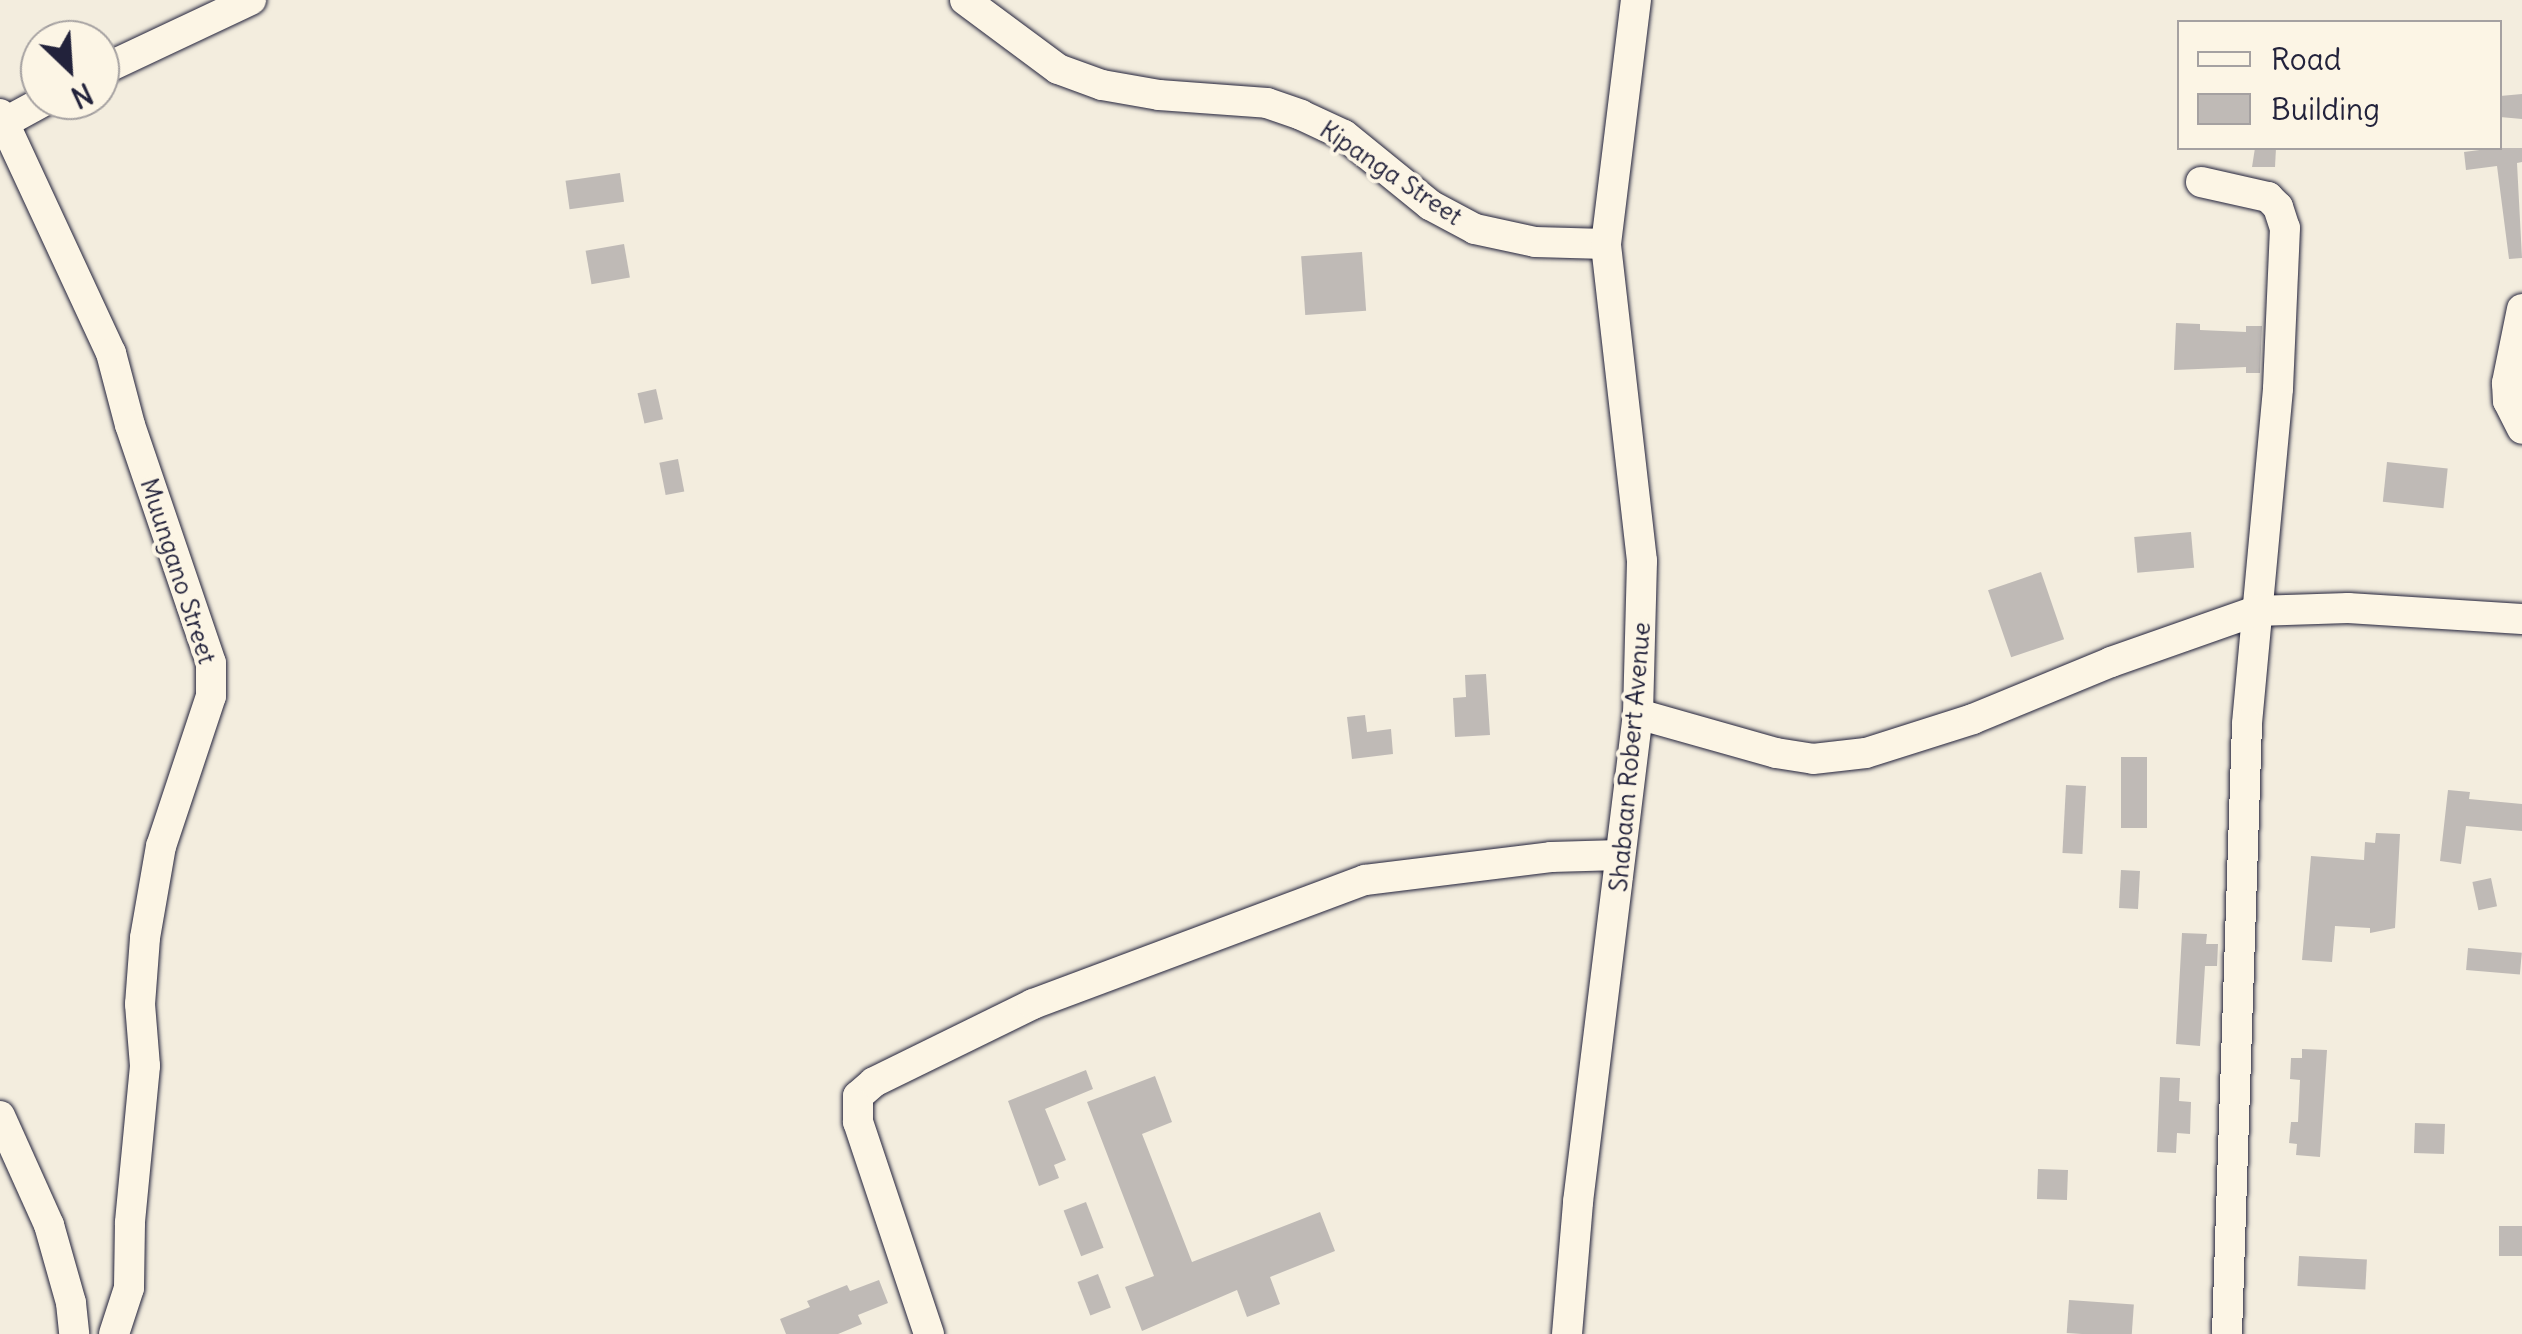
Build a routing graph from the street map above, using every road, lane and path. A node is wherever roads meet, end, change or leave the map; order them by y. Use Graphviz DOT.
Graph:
graph roads {
  1 [pos="251,0"];
  2 [pos="965,0"];
  3 [pos="1636,0"];
  4 [pos="120,62"];
  5 [pos="2,121"];
  6 [pos="2201,182"];
  7 [pos="1606,244"];
  8 [pos="2522,309"];
  9 [pos="2522,429"];
  10 [pos="2256,611"];
  11 [pos="2522,619"];
  12 [pos="1638,714"];
  13 [pos="1620,854"];
  14 [pos="0,1116"];
  15 [pos="74,1334"];
  16 [pos="114,1334"];
  17 [pos="929,1334"];
  18 [pos="1567,1334"];
  19 [pos="2227,1334"];
  1 -- 4 [label="street"];
  2 -- 7 [label="street, Kipanga Street"];
  3 -- 7 [label="street, Shabaan Robert Avenue"];
  5 -- 16 [label="street, Muungano Street"];
  6 -- 10 [label="street"];
  7 -- 12 [label="street, Shabaan Robert Avenue"];
  8 -- 9 [label="street"];
  10 -- 11 [label="street"];
  10 -- 12 [label="street"];
  10 -- 19 [label="street"];
  12 -- 13 [label="street, Shabaan Robert Avenue"];
  13 -- 17 [label="street"];
  13 -- 18 [label="street, Shabaan Robert Avenue"];
  14 -- 15 [label="street"];
}
